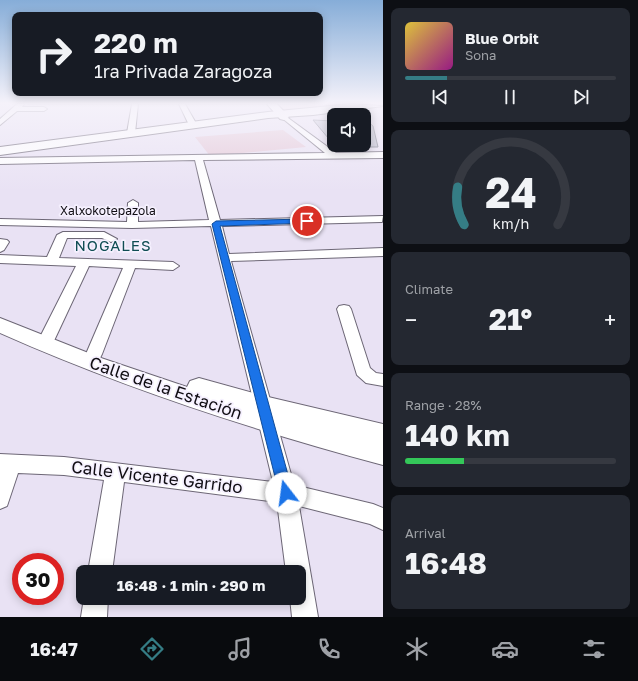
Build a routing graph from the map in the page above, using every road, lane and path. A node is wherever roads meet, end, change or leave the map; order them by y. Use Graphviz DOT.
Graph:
graph roads {
  1 [pos="131,133"];
  2 [pos="158,133"];
  3 [pos="306,133"];
  4 [pos="0,150"];
  5 [pos="0,155"];
  6 [pos="383,155"];
  7 [pos="334,156"];
  8 [pos="198,158"];
  9 [pos="0,161"];
  10 [pos="133,203"];
  11 [pos="382,219"];
  12 [pos="0,222"];
  13 [pos="132,224"];
  14 [pos="216,224"];
  15 [pos="111,239"];
  16 [pos="383,252"];
  17 [pos="224,258"];
  18 [pos="0,259"];
  19 [pos="51,262"];
  20 [pos="84,263"];
  21 [pos="130,265"];
  22 [pos="173,266"];
  23 [pos="344,309"];
  24 [pos="0,312"];
  25 [pos="0,325"];
  26 [pos="46,339"];
  27 [pos="94,354"];
  28 [pos="383,380"];
  29 [pos="265,414"];
  30 [pos="383,435"];
  31 [pos="383,453"];
  32 [pos="6,464"];
  33 [pos="115,472"];
  34 [pos="286,493"];
  35 [pos="0,499"];
  36 [pos="383,519"];
  37 [pos="101,565"];
  38 [pos="297,565"];
  39 [pos="95,605"];
  40 [pos="303,605"];
  41 [pos="94,617"];
  42 [pos="305,617"];
  1 -- 4 [label="main road"];
  2 -- 5 [label="main road"];
  3 -- 7 [label="street"];
  6 -- 7 [label="street"];
  7 -- 8 [label="street"];
  8 -- 9 [label="street"];
  8 -- 14 [label="street"];
  10 -- 13 [label="street"];
  11 -- 14 [label="street, Xalxokotepazola"];
  12 -- 13 [label="street, Xalxokotepazola"];
  13 -- 14 [label="street, Xalxokotepazola"];
  14 -- 17 [label="street"];
  15 -- 19 [label="street"];
  16 -- 17 [label="street"];
  17 -- 29 [label="street"];
  18 -- 19 [label="street"];
  19 -- 20 [label="street"];
  20 -- 21 [label="street"];
  20 -- 26 [label="street"];
  21 -- 22 [label="street"];
  21 -- 27 [label="street"];
  23 -- 28 [label="street"];
  24 -- 26 [label="street, Calle de la Estación"];
  25 -- 26 [label="street, Calle de la Estación"];
  26 -- 27 [label="street, Calle de la Estación"];
  26 -- 29 [label="street, Calle de la Estación"];
  27 -- 29 [label="street, Calle de la Estación"];
  29 -- 30 [label="street, Calle de la Estación"];
  29 -- 31 [label="street, Calle de la Estación"];
  29 -- 34 [label="street"];
  32 -- 33 [label="street, Calle Vicente Garrido"];
  32 -- 35 [label="street"];
  33 -- 34 [label="street, Calle Vicente Garrido"];
  33 -- 37 [label="street"];
  34 -- 36 [label="street, Calle Vicente Garrido"];
  34 -- 38 [label="street"];
  39 -- 41 [label="street"];
  40 -- 42 [label="street"];
}
